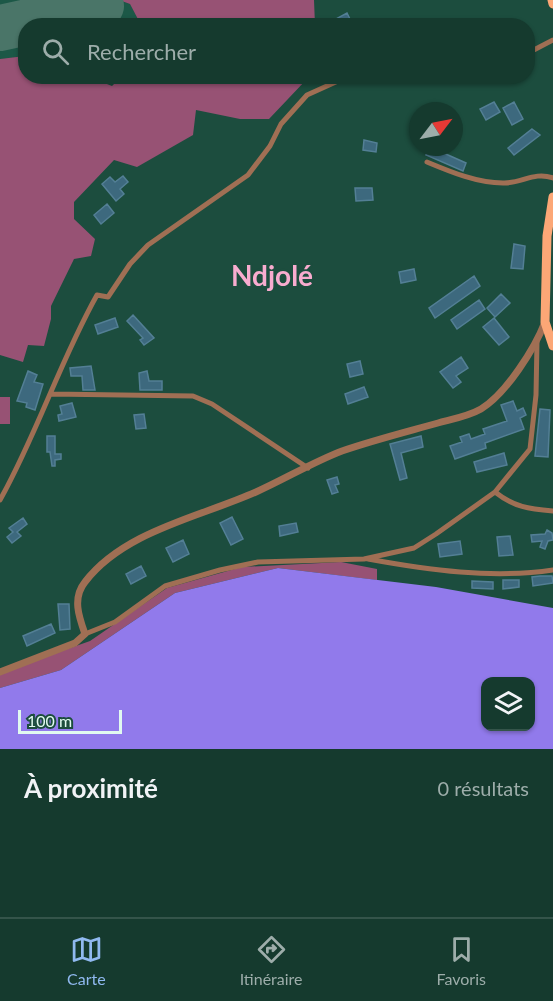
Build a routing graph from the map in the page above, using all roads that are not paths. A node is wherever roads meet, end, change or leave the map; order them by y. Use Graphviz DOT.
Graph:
graph roads {
  1 [pos="552,0"];
  2 [pos="553,4"];
  3 [pos="553,40"];
  4 [pos="535,49"];
  5 [pos="331,84"];
  6 [pos="427,162"];
  7 [pos="553,178"];
  8 [pos="553,197"];
  9 [pos="545,322"];
  10 [pos="537,342"];
  11 [pos="553,346"];
  12 [pos="51,394"];
  13 [pos="308,468"];
  14 [pos="495,492"];
  15 [pos="0,500"];
  16 [pos="553,511"];
  17 [pos="364,559"];
  18 [pos="553,570"];
  19 [pos="85,634"];
  20 [pos="0,672"];
  1 -- 2 [label="highway"];
  3 -- 4 [label="street"];
  5 -- 12 [label="street"];
  6 -- 7 [label="street"];
  8 -- 9 [label="highway"];
  9 -- 10 [label="street"];
  9 -- 11 [label="highway"];
  10 -- 13 [label="street"];
  10 -- 14 [label="street"];
  12 -- 13 [label="street"];
  12 -- 15 [label="street"];
  13 -- 19 [label="street"];
  14 -- 16 [label="street"];
  14 -- 17 [label="street"];
  17 -- 18 [label="street"];
  17 -- 19 [label="street"];
  19 -- 20 [label="street"];
}
